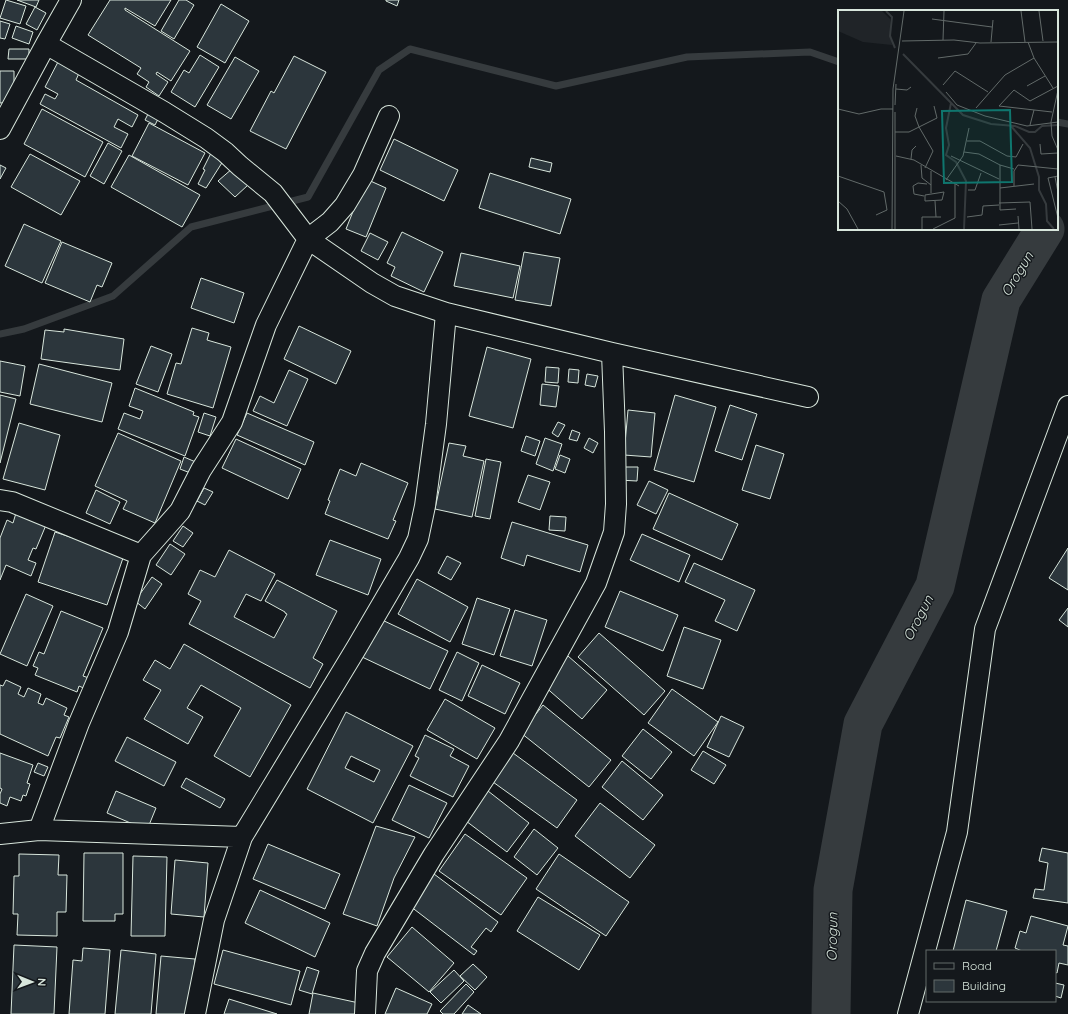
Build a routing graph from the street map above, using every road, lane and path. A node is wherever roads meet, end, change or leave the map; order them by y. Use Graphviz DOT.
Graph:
graph roads {
  1 [pos="71,0"];
  2 [pos="46,44"];
  3 [pos="389,116"];
  4 [pos="0,129"];
  5 [pos="308,239"];
  6 [pos="446,313"];
  7 [pos="612,353"];
  8 [pos="808,397"];
  9 [pos="1068,406"];
  10 [pos="0,500"];
  11 [pos="141,555"];
  12 [pos="39,830"];
  13 [pos="0,834"];
  14 [pos="242,837"];
  15 [pos="195,1014"];
  16 [pos="365,1014"];
  17 [pos="908,1014"];
  1 -- 2 [label="street"];
  2 -- 4 [label="street"];
  2 -- 5 [label="street"];
  3 -- 5 [label="street"];
  5 -- 6 [label="street"];
  5 -- 11 [label="street"];
  6 -- 7 [label="street"];
  6 -- 14 [label="street"];
  7 -- 8 [label="street"];
  7 -- 16 [label="street"];
  9 -- 17 [label="street"];
  10 -- 11 [label="street"];
  11 -- 12 [label="street"];
  12 -- 13 [label="street"];
  12 -- 14 [label="street"];
  14 -- 15 [label="street"];
}
